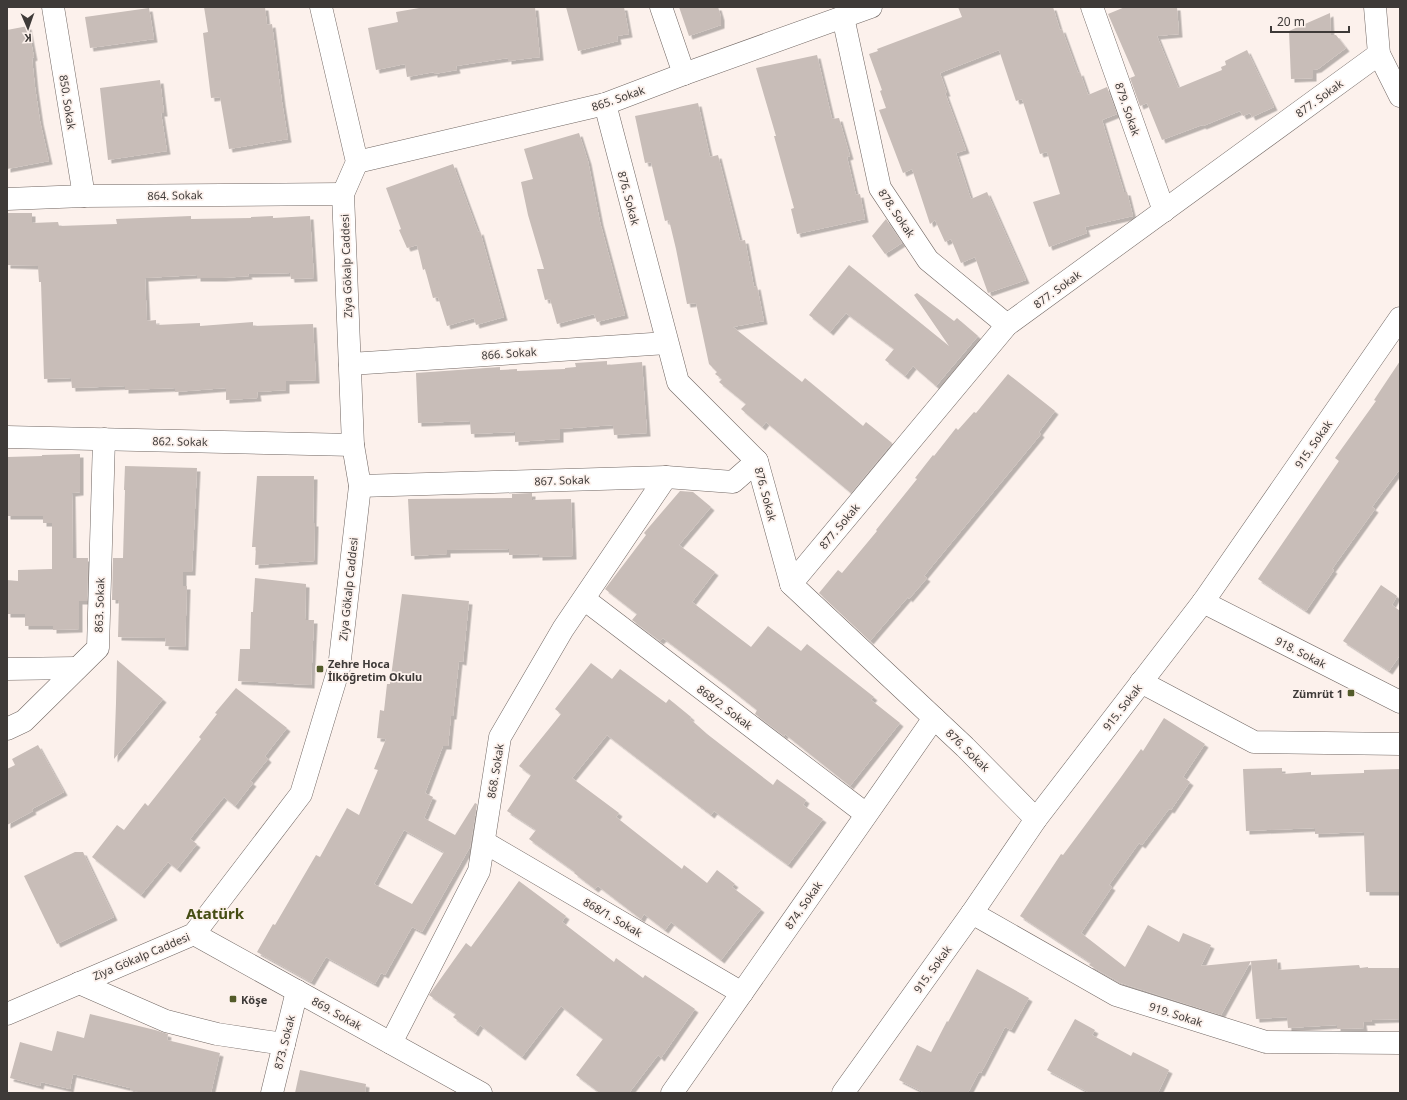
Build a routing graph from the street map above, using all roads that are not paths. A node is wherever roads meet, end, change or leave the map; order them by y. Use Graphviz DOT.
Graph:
graph roads {
  1 [pos="52,7"];
  2 [pos="321,7"];
  3 [pos="661,7"];
  4 [pos="871,7"];
  5 [pos="1092,7"];
  6 [pos="1376,7"];
  7 [pos="843,17"];
  8 [pos="1379,54"];
  9 [pos="684,74"];
  10 [pos="1400,96"];
  11 [pos="605,104"];
  12 [pos="357,162"];
  13 [pos="343,194"];
  14 [pos="84,196"];
  15 [pos="7,199"];
  16 [pos="1164,211"];
  17 [pos="1400,318"];
  18 [pos="1007,325"];
  19 [pos="667,342"];
  20 [pos="350,364"];
  21 [pos="8,433"];
  22 [pos="104,439"];
  23 [pos="353,445"];
  24 [pos="757,461"];
  25 [pos="666,477"];
  26 [pos="360,486"];
  27 [pos="791,584"];
  28 [pos="584,599"];
  29 [pos="1203,602"];
  30 [pos="78,668"];
  31 [pos="7,670"];
  32 [pos="1141,682"];
  33 [pos="1400,702"];
  34 [pos="934,718"];
  35 [pos="7,729"];
  36 [pos="1400,744"];
  37 [pos="866,814"];
  38 [pos="1036,819"];
  39 [pos="484,842"];
  40 [pos="972,913"];
  41 [pos="194,934"];
  42 [pos="79,983"];
  43 [pos="297,991"];
  44 [pos="742,993"];
  45 [pos="7,1014"];
  46 [pos="391,1043"];
  47 [pos="1400,1043"];
  48 [pos="284,1044"];
  49 [pos="272,1093"];
  50 [pos="481,1093"];
  51 [pos="672,1093"];
  52 [pos="842,1093"];
  1 -- 14 [label="street, 850. Sokak"];
  2 -- 12 [label="street"];
  3 -- 9 [label="street"];
  4 -- 7 [label="street, 865. Sokak"];
  5 -- 16 [label="street, 879. Sokak"];
  6 -- 8 [label="street"];
  7 -- 9 [label="street, 865. Sokak"];
  7 -- 18 [label="street, 878. Sokak"];
  8 -- 10 [label="street"];
  8 -- 16 [label="street, 877. Sokak"];
  9 -- 11 [label="street, 865. Sokak"];
  11 -- 12 [label="street, 865. Sokak"];
  11 -- 19 [label="street, 876. Sokak"];
  12 -- 13 [label="street, Ziya Gökalp Caddesi"];
  13 -- 14 [label="street, 864. Sokak"];
  13 -- 20 [label="street, Ziya Gökalp Caddesi"];
  14 -- 15 [label="street, 864. Sokak"];
  16 -- 18 [label="street, 877. Sokak"];
  17 -- 29 [label="street, 915. Sokak"];
  18 -- 27 [label="street, 877. Sokak"];
  19 -- 20 [label="street, 866. Sokak"];
  19 -- 24 [label="street, 876. Sokak"];
  20 -- 23 [label="street, Ziya Gökalp Caddesi"];
  21 -- 22 [label="street, 862. Sokak"];
  22 -- 23 [label="street, 862. Sokak"];
  22 -- 30 [label="street, 863. Sokak"];
  23 -- 26 [label="street, Ziya Gökalp Caddesi"];
  24 -- 25 [label="street, 867. Sokak"];
  24 -- 27 [label="street, 876. Sokak"];
  25 -- 26 [label="street, 867. Sokak"];
  25 -- 28 [label="street, 868. Sokak"];
  26 -- 41 [label="street, Ziya Gökalp Caddesi"];
  27 -- 34 [label="street, 876. Sokak"];
  28 -- 37 [label="street, 868/2. Sokak"];
  28 -- 39 [label="street, 868. Sokak"];
  29 -- 32 [label="street, 915. Sokak"];
  29 -- 33 [label="street, 918. Sokak"];
  30 -- 31 [label="street"];
  30 -- 35 [label="street, 863. Sokak"];
  32 -- 36 [label="street"];
  32 -- 38 [label="street, 915. Sokak"];
  34 -- 37 [label="street, 874. Sokak"];
  34 -- 38 [label="street, 876. Sokak"];
  37 -- 44 [label="street, 874. Sokak"];
  38 -- 40 [label="street, 915. Sokak"];
  39 -- 44 [label="street, 868/1. Sokak"];
  39 -- 46 [label="street, 868. Sokak"];
  40 -- 47 [label="street, 919. Sokak"];
  40 -- 52 [label="street, 915. Sokak"];
  41 -- 42 [label="street, Ziya Gökalp Caddesi"];
  41 -- 43 [label="street, 869. Sokak"];
  42 -- 45 [label="street, Ziya Gökalp Caddesi"];
  42 -- 48 [label="street"];
  43 -- 46 [label="street, 869. Sokak"];
  43 -- 48 [label="street, 873. Sokak"];
  44 -- 51 [label="street, 874. Sokak"];
  46 -- 50 [label="street, 869. Sokak"];
  48 -- 49 [label="street, 873. Sokak"];
}
